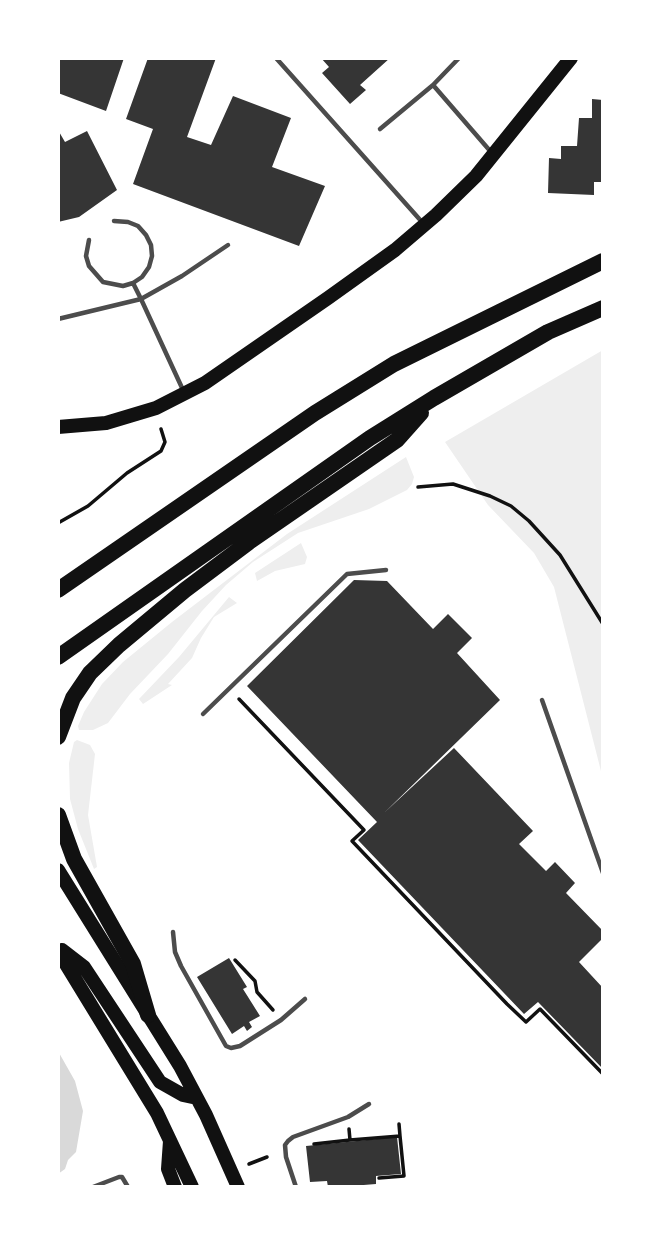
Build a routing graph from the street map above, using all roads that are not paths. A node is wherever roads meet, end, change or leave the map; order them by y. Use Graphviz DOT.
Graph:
graph roads {
  1 [pos="276,58"];
  2 [pos="460,58"];
  3 [pos="571,58"];
  4 [pos="433,85"];
  5 [pos="380,129"];
  6 [pos="494,155"];
  7 [pos="114,221"];
  8 [pos="425,225"];
  9 [pos="89,240"];
  10 [pos="228,245"];
  11 [pos="603,261"];
  12 [pos="133,283"];
  13 [pos="141,299"];
  14 [pos="603,308"];
  15 [pos="58,319"];
  16 [pos="185,394"];
  17 [pos="434,398"];
  18 [pos="58,427"];
  19 [pos="386,570"];
  20 [pos="58,590"];
  21 [pos="58,657"];
  22 [pos="541,700"];
  23 [pos="203,714"];
  24 [pos="58,737"];
  25 [pos="58,815"];
  26 [pos="58,870"];
  27 [pos="603,873"];
  28 [pos="173,932"];
  29 [pos="58,949"];
  30 [pos="306,999"];
  31 [pos="148,1015"];
  32 [pos="197,1098"];
  33 [pos="369,1104"];
  34 [pos="170,1140"];
  35 [pos="93,1187"];
  36 [pos="128,1187"];
  37 [pos="175,1187"];
  38 [pos="192,1187"];
  39 [pos="238,1187"];
  40 [pos="296,1187"];
  1 -- 8 [label="lane"];
  2 -- 4 [label="lane"];
  3 -- 6 [label="main road"];
  4 -- 5 [label="lane"];
  4 -- 6 [label="lane"];
  6 -- 8 [label="main road"];
  7 -- 12 [label="lane"];
  8 -- 16 [label="main road"];
  9 -- 12 [label="lane"];
  10 -- 13 [label="lane"];
  11 -- 20 [label="main road"];
  12 -- 13 [label="lane"];
  13 -- 15 [label="lane"];
  13 -- 16 [label="lane"];
  14 -- 17 [label="main road"];
  16 -- 18 [label="main road"];
  17 -- 21 [label="main road"];
  17 -- 24 [label="main road"];
  19 -- 23 [label="lane"];
  22 -- 27 [label="lane"];
  25 -- 31 [label="main road"];
  26 -- 31 [label="main road"];
  28 -- 30 [label="lane"];
  29 -- 32 [label="main road"];
  29 -- 34 [label="main road"];
  31 -- 32 [label="main road"];
  32 -- 39 [label="main road"];
  33 -- 40 [label="lane"];
  34 -- 37 [label="main road"];
  34 -- 38 [label="main road"];
  35 -- 36 [label="lane"];
}
